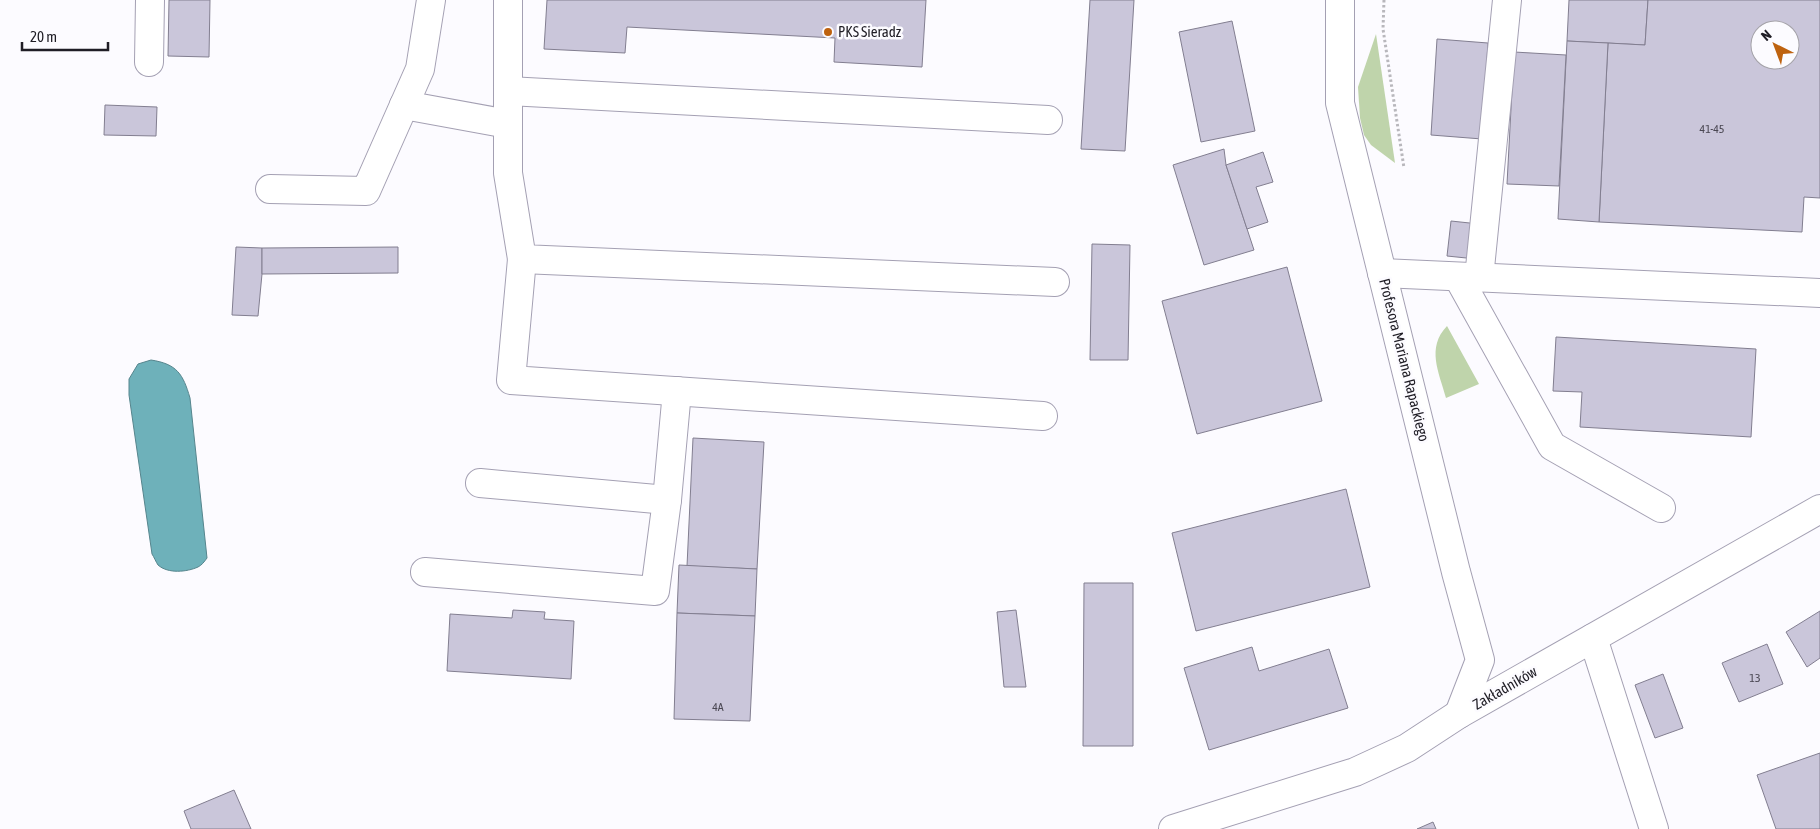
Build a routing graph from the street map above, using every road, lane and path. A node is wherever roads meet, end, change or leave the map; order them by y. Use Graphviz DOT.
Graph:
graph roads {
  1 [pos="150,0"];
  2 [pos="431,0"];
  3 [pos="508,0"];
  4 [pos="1340,0"];
  5 [pos="1384,0"];
  6 [pos="1507,0"];
  7 [pos="149,62"];
  8 [pos="508,91"];
  9 [pos="404,105"];
  10 [pos="1048,120"];
  11 [pos="508,124"];
  12 [pos="1404,168"];
  13 [pos="270,189"];
  14 [pos="522,259"];
  15 [pos="1382,273"];
  16 [pos="1468,277"];
  17 [pos="1055,282"];
  18 [pos="1820,293"];
  19 [pos="677,391"];
  20 [pos="1043,416"];
  21 [pos="480,483"];
  22 [pos="667,500"];
  23 [pos="1661,508"];
  24 [pos="1820,510"];
  25 [pos="425,572"];
  26 [pos="1593,638"];
  27 [pos="1459,714"];
  28 [pos="1174,829"];
  29 [pos="1654,829"];
  1 -- 7 [label="street"];
  2 -- 9 [label="street"];
  3 -- 8 [label="street"];
  4 -- 15 [label="street, Profesora Mariana Rapackiego"];
  5 -- 12 [label="path"];
  6 -- 16 [label="street"];
  8 -- 10 [label="street"];
  8 -- 11 [label="street"];
  9 -- 11 [label="street"];
  9 -- 13 [label="street"];
  11 -- 14 [label="street"];
  14 -- 17 [label="street"];
  14 -- 19 [label="street"];
  15 -- 16 [label="street"];
  15 -- 27 [label="street, Profesora Mariana Rapackiego"];
  16 -- 18 [label="street"];
  16 -- 23 [label="street"];
  19 -- 20 [label="street"];
  19 -- 22 [label="street"];
  21 -- 22 [label="street"];
  22 -- 25 [label="street"];
  24 -- 26 [label="street, Zakładników"];
  26 -- 27 [label="street, Zakładników"];
  26 -- 29 [label="street"];
  27 -- 28 [label="street, Zakładników"];
}
